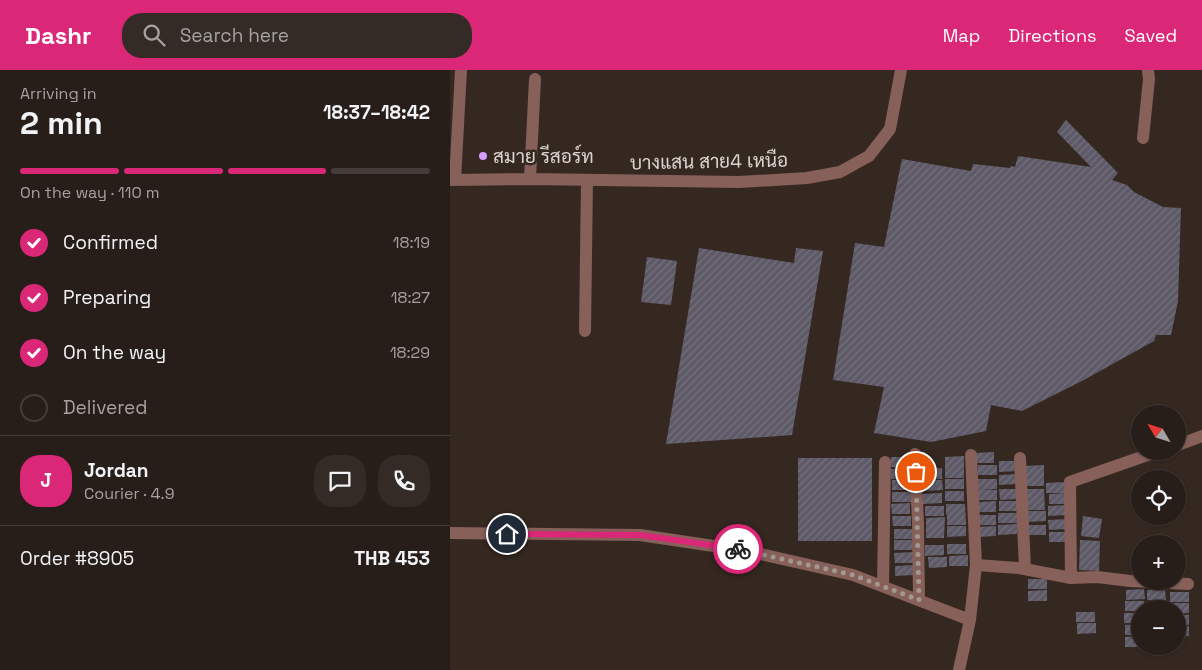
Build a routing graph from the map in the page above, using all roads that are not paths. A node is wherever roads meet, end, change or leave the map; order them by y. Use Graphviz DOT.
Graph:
graph roads {
  1 [pos="461,70"];
  2 [pos="901,70"];
  3 [pos="1148,70"];
  4 [pos="535,79"];
  5 [pos="1143,138"];
  6 [pos="530,179"];
  7 [pos="452,180"];
  8 [pos="587,180"];
  9 [pos="585,331"];
  10 [pos="1202,436"];
  11 [pos="1186,442"];
  12 [pos="914,454"];
  13 [pos="972,455"];
  14 [pos="1020,458"];
  15 [pos="1133,460"];
  16 [pos="886,462"];
  17 [pos="450,533"];
  18 [pos="976,565"];
  19 [pos="1025,569"];
  20 [pos="1071,578"];
  21 [pos="1188,584"];
  22 [pos="883,586"];
  23 [pos="919,600"];
  24 [pos="970,620"];
  25 [pos="959,670"];
  1 -- 7 [label="street"];
  2 -- 8 [label="street, บางแสน สาย4 เหนือ"];
  3 -- 5 [label="street"];
  4 -- 6 [label="street"];
  6 -- 7 [label="street, บางแสน สาย4 เหนือ"];
  6 -- 8 [label="street, บางแสน สาย4 เหนือ"];
  8 -- 9 [label="street"];
  10 -- 11 [label="street"];
  12 -- 23 [label="street"];
  13 -- 18 [label="street"];
  14 -- 19 [label="street"];
  15 -- 20 [label="street"];
  16 -- 22 [label="street"];
  17 -- 22 [label="street"];
  18 -- 19 [label="street"];
  18 -- 24 [label="street"];
  19 -- 20 [label="street"];
  20 -- 21 [label="street"];
  22 -- 23 [label="street"];
  23 -- 24 [label="street"];
  24 -- 25 [label="street"];
}
